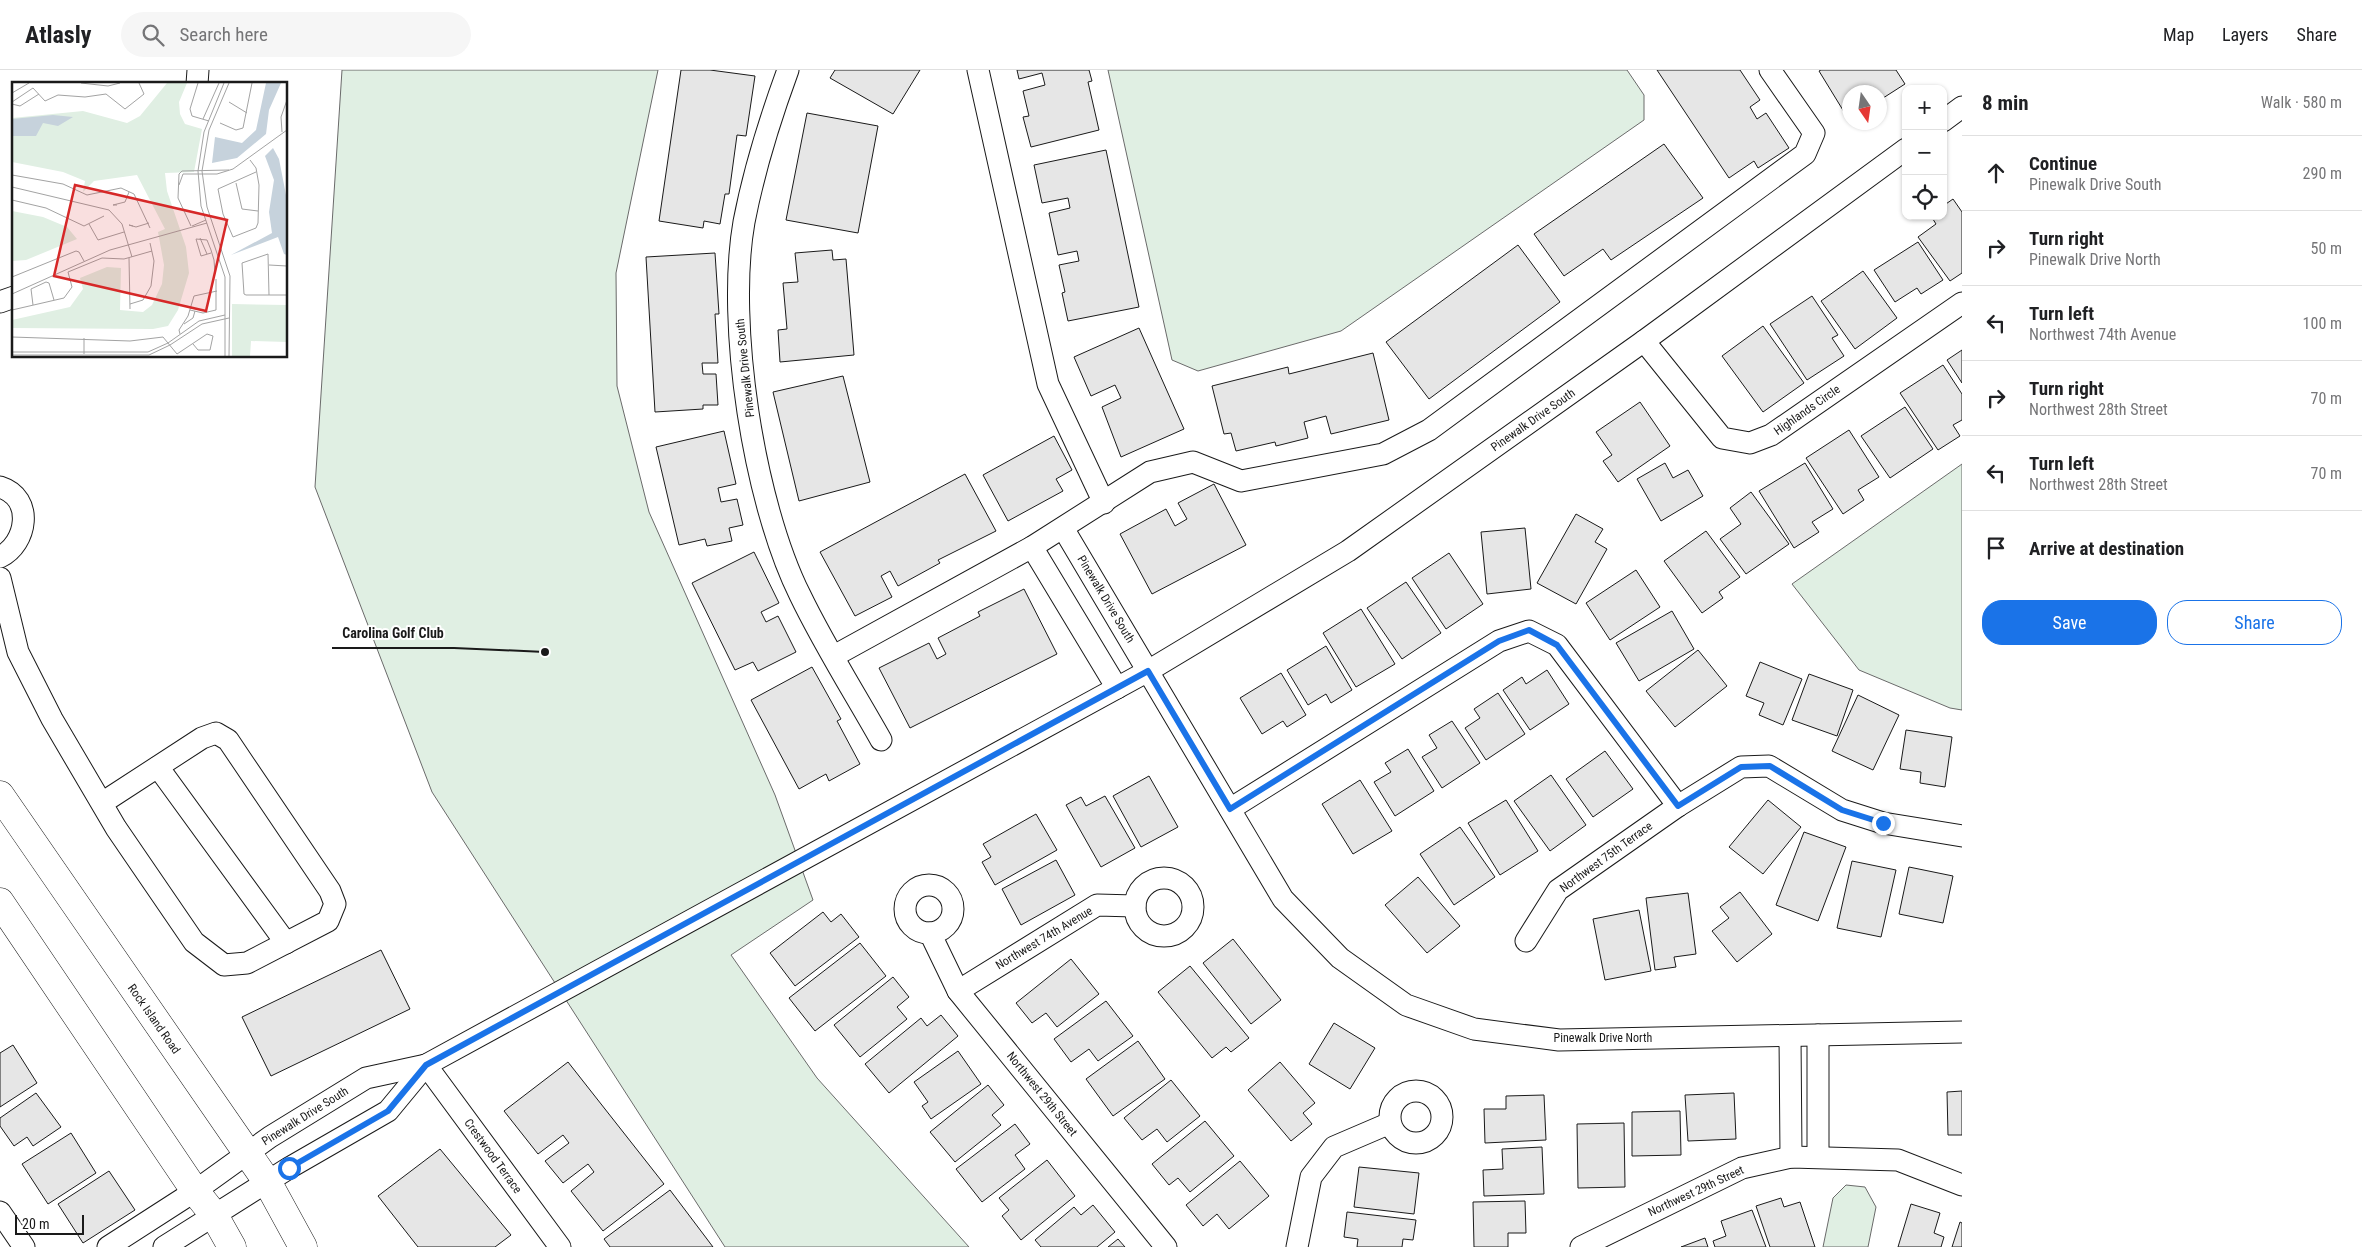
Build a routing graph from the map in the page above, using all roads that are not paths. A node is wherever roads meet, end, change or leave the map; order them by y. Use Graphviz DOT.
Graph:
graph roads {
  1 [pos="788,70"];
  2 [pos="978,70"];
  3 [pos="1770,70"];
  4 [pos="1962,107"];
  5 [pos="1947,118"];
  6 [pos="1902,152"];
  7 [pos="12,298"];
  8 [pos="0,302"];
  9 [pos="1962,303"];
  10 [pos="1644,341"];
  11 [pos="0,487"];
  12 [pos="1104,503"];
  13 [pos="1063,528"];
  14 [pos="1032,546"];
  15 [pos="0,557"];
  16 [pos="0,578"];
  17 [pos="834,656"];
  18 [pos="1148,671"];
  19 [pos="1118,688"];
  20 [pos="880,740"];
  21 [pos="158,767"];
  22 [pos="0,795"];
  23 [pos="102,803"];
  24 [pos="1678,806"];
  25 [pos="1230,809"];
  26 [pos="1962,836"];
  27 [pos="0,902"];
  28 [pos="1135,906"];
  29 [pos="930,933"];
  30 [pos="1526,942"];
  31 [pos="286,943"];
  32 [pos="958,990"];
  33 [pos="1962,1032"];
  34 [pos="1818,1035"];
  35 [pos="1790,1036"];
  36 [pos="426,1065"];
  37 [pos="1390,1122"];
  38 [pos="246,1153"];
  39 [pos="1818,1156"];
  40 [pos="1791,1157"];
  41 [pos="268,1183"];
  42 [pos="1962,1185"];
  43 [pos="195,1191"];
  44 [pos="0,1212"];
  45 [pos="214,1215"];
  46 [pos="24,1247"];
  47 [pos="108,1247"];
  48 [pos="164,1247"];
  49 [pos="232,1247"];
  50 [pos="303,1247"];
  51 [pos="560,1247"];
  52 [pos="1166,1247"];
  53 [pos="1297,1247"];
  54 [pos="1581,1247"];
  1 -- 17 [label="street, Pinewalk Drive South"];
  2 -- 12 [label="street"];
  3 -- 12 [label="street"];
  4 -- 5 [label="street"];
  6 -- 10 [label="street, Pinewalk Drive South"];
  7 -- 8 [label="street"];
  9 -- 10 [label="street, Highlands Circle"];
  10 -- 18 [label="street, Pinewalk Drive South"];
  11 -- 15 [label="street"];
  12 -- 13 [label="street"];
  13 -- 14 [label="street"];
  13 -- 18 [label="street, Pinewalk Drive South"];
  14 -- 17 [label="street"];
  14 -- 19 [label="street"];
  16 -- 23 [label="street"];
  17 -- 20 [label="street, Pinewalk Drive South"];
  18 -- 19 [label="street, Pinewalk Drive South"];
  18 -- 25 [label="street, Pinewalk Drive North"];
  19 -- 36 [label="street, Pinewalk Drive South"];
  21 -- 23 [label="street"];
  21 -- 31 [label="street"];
  21 -- 31 [label="street"];
  22 -- 38 [label="main road, Rock Island Road"];
  23 -- 31 [label="street"];
  24 -- 25 [label="street"];
  24 -- 26 [label="street, Northwest 75th Terrace"];
  24 -- 30 [label="street, Northwest 75th Terrace"];
  25 -- 35 [label="street, Pinewalk Drive North"];
  27 -- 43 [label="main road"];
  28 -- 32 [label="street, Northwest 74th Avenue"];
  29 -- 32 [label="street, Northwest 29th Street"];
  32 -- 52 [label="street, Northwest 29th Street"];
  33 -- 34 [label="street, Pinewalk Drive North"];
  34 -- 35 [label="street, Pinewalk Drive North"];
  34 -- 39 [label="street"];
  35 -- 40 [label="street"];
  36 -- 38 [label="street, Pinewalk Drive South"];
  36 -- 41 [label="street, Pinewalk Drive South"];
  36 -- 51 [label="street, Crestwood Terrace"];
  37 -- 53 [label="street"];
  38 -- 41 [label="main road, Rock Island Road"];
  38 -- 43 [label="street, Pinewalk Drive South"];
  39 -- 40 [label="street, Northwest 29th Street"];
  39 -- 42 [label="street, Northwest 29th Street"];
  40 -- 54 [label="street, Northwest 29th Street"];
  41 -- 45 [label="street, Pinewalk Drive South"];
  41 -- 50 [label="main road, Rock Island Road"];
  43 -- 45 [label="main road"];
  43 -- 47 [label="street, Pinewalk Drive South"];
  44 -- 46 [label="street"];
  45 -- 48 [label="street, Pinewalk Drive South"];
  45 -- 49 [label="main road"];
}
